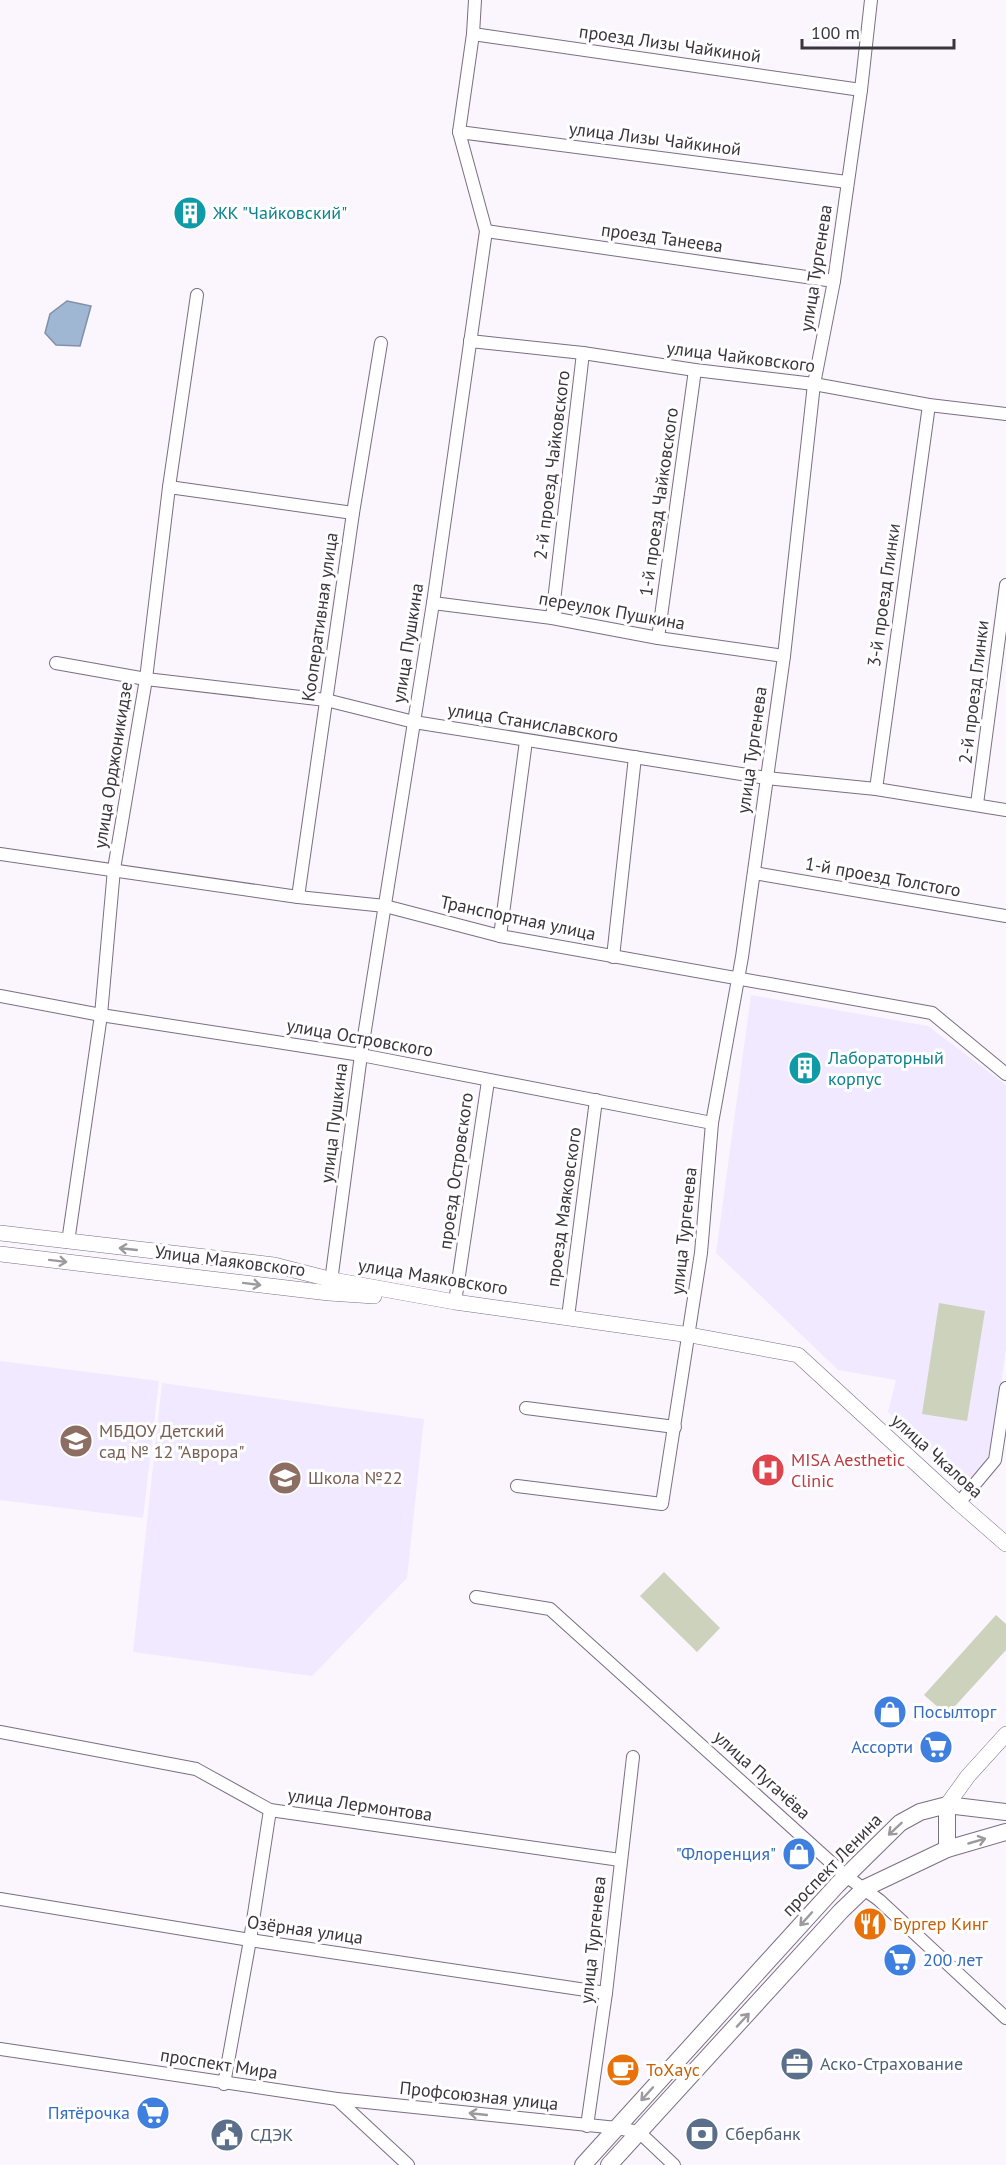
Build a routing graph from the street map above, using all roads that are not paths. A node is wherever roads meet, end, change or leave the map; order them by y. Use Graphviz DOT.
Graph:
graph roads {
  1 [pos="475,0"];
  2 [pos="870,0"];
  3 [pos="473,34"];
  4 [pos="861,90"];
  5 [pos="459,132"];
  6 [pos="847,182"];
  7 [pos="486,231"];
  8 [pos="834,281"];
  9 [pos="197,295"];
  10 [pos="470,341"];
  11 [pos="381,343"];
  12 [pos="583,353"];
  13 [pos="695,370"];
  14 [pos="814,384"];
  15 [pos="928,405"];
  16 [pos="1006,414"];
  17 [pos="169,487"];
  18 [pos="353,513"];
  19 [pos="1006,585"];
  20 [pos="433,603"];
  21 [pos="552,618"];
  22 [pos="658,638"];
  23 [pos="784,656"];
  24 [pos="56,663"];
  25 [pos="146,679"];
  26 [pos="326,700"];
  27 [pos="414,722"];
  28 [pos="526,741"];
  29 [pos="634,757"];
  30 [pos="766,778"];
  31 [pos="876,789"];
  32 [pos="977,804"];
  33 [pos="1006,810"];
  34 [pos="0,854"];
  35 [pos="114,869"];
  36 [pos="754,873"];
  37 [pos="298,897"];
  38 [pos="385,906"];
  39 [pos="1006,916"];
  40 [pos="500,936"];
  41 [pos="613,957"];
  42 [pos="738,980"];
  43 [pos="0,996"];
  44 [pos="101,1015"];
  45 [pos="361,1055"];
  46 [pos="1006,1074"];
  47 [pos="488,1081"];
  48 [pos="596,1100"];
  49 [pos="712,1122"];
  50 [pos="0,1233"];
  51 [pos="68,1242"];
  52 [pos="0,1254"];
  53 [pos="331,1286"];
  54 [pos="455,1302"];
  55 [pos="568,1317"];
  56 [pos="690,1335"];
  57 [pos="1006,1388"];
  58 [pos="842,1397"];
  59 [pos="525,1408"];
  60 [pos="675,1427"];
  61 [pos="517,1486"];
  62 [pos="959,1503"];
  63 [pos="1006,1544"];
  64 [pos="476,1597"];
  65 [pos="0,1732"];
  66 [pos="1006,1734"];
  67 [pos="633,1757"];
  68 [pos="947,1805"];
  69 [pos="270,1810"];
  70 [pos="1006,1812"];
  71 [pos="1006,1832"];
  72 [pos="947,1849"];
  73 [pos="620,1860"];
  74 [pos="846,1876"];
  75 [pos="865,1888"];
  76 [pos="0,1899"];
  77 [pos="250,1940"];
  78 [pos="606,1993"];
  79 [pos="1006,2018"];
  80 [pos="0,2049"];
  81 [pos="224,2084"];
  82 [pos="338,2099"];
  83 [pos="587,2126"];
  84 [pos="617,2128"];
  85 [pos="639,2132"];
  86 [pos="408,2165"];
  87 [pos="583,2165"];
  88 [pos="609,2165"];
  89 [pos="674,2165"];
  1 -- 3 [label="street, улица Пушкина"];
  2 -- 4 [label="street, улица Тургенева"];
  3 -- 4 [label="street, проезд Лизы Чайкиной"];
  3 -- 5 [label="street, улица Пушкина"];
  4 -- 6 [label="street, улица Тургенева"];
  5 -- 6 [label="street, улица Лизы Чайкиной"];
  5 -- 7 [label="street, улица Пушкина"];
  6 -- 8 [label="street, улица Тургенева"];
  7 -- 8 [label="street, проезд Танеева"];
  7 -- 10 [label="street, улица Пушкина"];
  8 -- 14 [label="street, улица Тургенева"];
  9 -- 17 [label="street, улица Орджоникидзе"];
  10 -- 12 [label="street, улица Чайковского"];
  10 -- 20 [label="street, улица Пушкина"];
  11 -- 18 [label="street, Кооперативная улица"];
  12 -- 13 [label="street, улица Чайковского"];
  12 -- 21 [label="street, 2-й проезд Чайковского"];
  13 -- 14 [label="street, улица Чайковского"];
  13 -- 22 [label="street, 1-й проезд Чайковского"];
  14 -- 15 [label="street, улица Чайковского"];
  14 -- 23 [label="street, улица Тургенева"];
  15 -- 16 [label="street, улица Чайковского"];
  15 -- 31 [label="street, 3-й проезд Глинки"];
  17 -- 18 [label="street"];
  17 -- 25 [label="street, улица Орджоникидзе"];
  18 -- 26 [label="street, Кооперативная улица"];
  19 -- 32 [label="street, 2-й проезд Глинки"];
  20 -- 21 [label="street, переулок Пушкина"];
  20 -- 27 [label="street, улица Пушкина"];
  21 -- 22 [label="street, переулок Пушкина"];
  22 -- 23 [label="street, переулок Пушкина"];
  23 -- 30 [label="street, улица Тургенева"];
  24 -- 25 [label="street, улица Станиславского"];
  25 -- 26 [label="street, улица Станиславского"];
  25 -- 35 [label="street, улица Орджоникидзе"];
  26 -- 27 [label="street, улица Станиславского"];
  26 -- 37 [label="street, Кооперативная улица"];
  27 -- 28 [label="street, улица Станиславского"];
  27 -- 38 [label="street, улица Пушкина"];
  28 -- 29 [label="street, улица Станиславского"];
  28 -- 40 [label="street"];
  29 -- 30 [label="street, улица Станиславского"];
  29 -- 41 [label="street"];
  30 -- 31 [label="street, улица Станиславского"];
  30 -- 36 [label="street, улица Тургенева"];
  31 -- 32 [label="street, улица Станиславского"];
  32 -- 33 [label="street, улица Станиславского"];
  34 -- 35 [label="street, Транспортная улица"];
  35 -- 37 [label="street, Транспортная улица"];
  35 -- 44 [label="street, улица Орджоникидзе"];
  36 -- 39 [label="street, 1-й проезд Толстого"];
  36 -- 42 [label="street, улица Тургенева"];
  37 -- 38 [label="street, Транспортная улица"];
  38 -- 40 [label="street, Транспортная улица"];
  38 -- 45 [label="street, улица Пушкина"];
  40 -- 41 [label="street, Транспортная улица"];
  41 -- 42 [label="street, Транспортная улица"];
  42 -- 46 [label="street, Транспортная улица"];
  42 -- 49 [label="street, улица Тургенева"];
  43 -- 44 [label="street, улица Островского"];
  44 -- 45 [label="street, улица Островского"];
  44 -- 51 [label="street, улица Орджоникидзе"];
  45 -- 47 [label="street, улица Островского"];
  45 -- 53 [label="street, улица Пушкина"];
  47 -- 48 [label="street, улица Островского"];
  47 -- 54 [label="street, проезд Островского"];
  48 -- 49 [label="street, улица Островского"];
  48 -- 55 [label="street, проезд Маяковского"];
  49 -- 56 [label="street, улица Тургенева"];
  50 -- 51 [label="street, улица Маяковского"];
  53 -- 51 [label="street, улица Маяковского, one-way"];
  52 -- 53 [label="street, Улица Маяковского, one-way"];
  53 -- 54 [label="street, улица Маяковского"];
  54 -- 55 [label="street, улица Маяковского"];
  55 -- 56 [label="street, улица Маяковского"];
  56 -- 58 [label="street, улица Маяковского"];
  56 -- 60 [label="street, улица Тургенева"];
  57 -- 62 [label="street"];
  58 -- 62 [label="street, улица Чкалова"];
  59 -- 60 [label="street"];
  60 -- 61 [label="street, улица Тургенева"];
  62 -- 63 [label="street, улица Чкалова"];
  64 -- 74 [label="street, улица Пугачёва"];
  65 -- 69 [label="street, улица Лермонтова"];
  66 -- 68 [label="street"];
  67 -- 73 [label="street, улица Тургенева"];
  68 -- 70 [label="main road"];
  68 -- 72 [label="main road"];
  68 -- 74 [label="main road, проспект Ленина, one-way"];
  69 -- 73 [label="street, улица Лермонтова"];
  69 -- 77 [label="street"];
  72 -- 71 [label="main road, one-way"];
  72 -- 75 [label="main road"];
  73 -- 78 [label="street, улица Тургенева"];
  74 -- 75 [label="street, улица Пугачёва"];
  74 -- 84 [label="main road, проспект Ленина, one-way"];
  75 -- 79 [label="street, улица Пугачёва"];
  85 -- 75 [label="main road, one-way"];
  76 -- 77 [label="street, Озёрная улица"];
  77 -- 78 [label="street, Озёрная улица"];
  77 -- 81 [label="street"];
  78 -- 83 [label="street, улица Тургенева"];
  80 -- 81 [label="street, проспект Мира"];
  81 -- 82 [label="street, проспект Мира"];
  83 -- 82 [label="street, Профсоюзная улица, one-way"];
  82 -- 86 [label="street"];
  83 -- 84 [label="street, Профсоюзная улица"];
  84 -- 85 [label="street, Профсоюзная улица"];
  84 -- 87 [label="main road, проспект Ленина"];
  85 -- 88 [label="main road"];
  85 -- 89 [label="street"];
}
